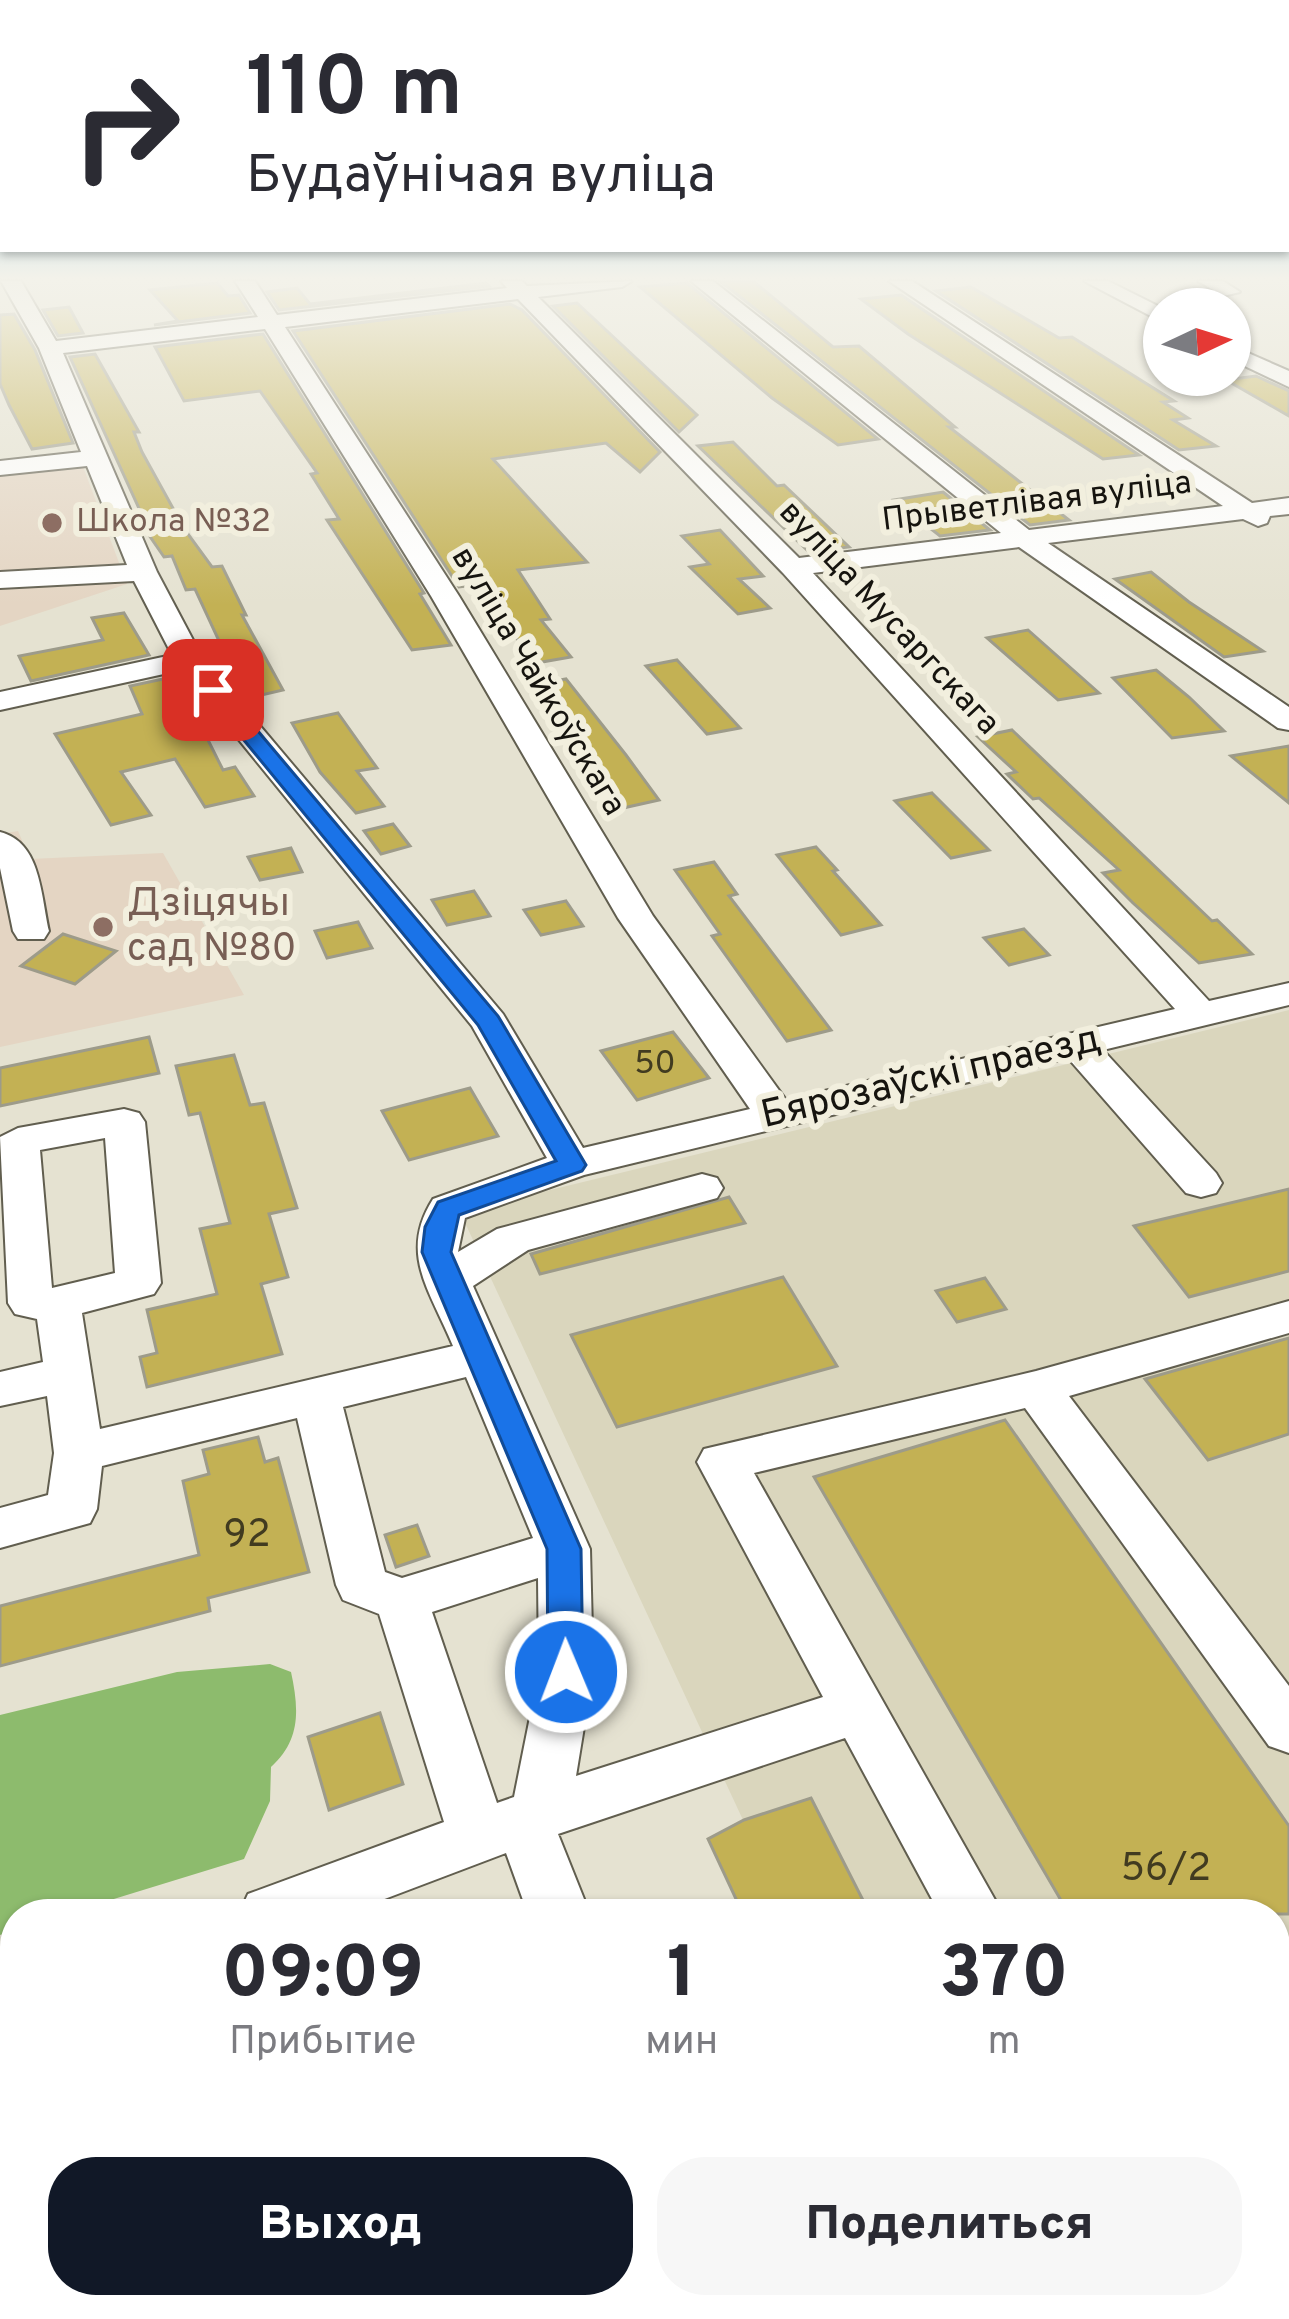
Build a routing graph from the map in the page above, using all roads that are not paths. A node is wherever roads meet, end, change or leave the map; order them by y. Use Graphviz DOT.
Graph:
graph roads {
  1 [pos="67,389"];
  2 [pos="312,389"];
  3 [pos="618,389"];
  4 [pos="837,389"];
  5 [pos="1064,389"];
  6 [pos="96,458"];
  7 [pos="0,468"];
  8 [pos="1289,506"];
  9 [pos="1250,513"];
  10 [pos="1289,533"];
  11 [pos="1027,541"];
  12 [pos="793,568"];
  13 [pos="143,572"];
  14 [pos="0,580"];
  15 [pos="189,660"];
  16 [pos="0,701"];
  17 [pos="1289,721"];
  18 [pos="0,842"];
  19 [pos="31,931"];
  20 [pos="1289,994"];
  21 [pos="1202,1016"];
  22 [pos="1077,1045"];
  23 [pos="776,1116"];
  24 [pos="572,1165"];
  25 [pos="1201,1183"];
  26 [pos="702,1188"];
  27 [pos="449,1282"];
  28 [pos="58,1304"];
  29 [pos="1289,1317"];
  30 [pos="481,1356"];
  31 [pos="68,1374"];
  32 [pos="1036,1388"];
  33 [pos="0,1389"];
  34 [pos="316,1396"];
  35 [pos="79,1454"];
  36 [pos="0,1528"];
  37 [pos="564,1549"];
  38 [pos="401,1600"];
  39 [pos="856,1711"];
  40 [pos="1289,1729"];
  41 [pos="514,1824"];
  42 [pos="311,1899"];
  43 [pos="552,1899"];
  44 [pos="963,1899"];
  1 -- 6 [label="street"];
  2 -- 23 [label="street, вуліца Чайкоўскага"];
  3 -- 12 [label="street, вуліца Мусаргскага"];
  4 -- 11 [label="street"];
  5 -- 9 [label="street"];
  6 -- 7 [label="street"];
  6 -- 13 [label="street"];
  8 -- 9 [label="street, Прыветлівая вуліца"];
  9 -- 10 [label="street"];
  9 -- 11 [label="street, Прыветлівая вуліца"];
  11 -- 12 [label="street, Прыветлівая вуліца"];
  11 -- 17 [label="street"];
  12 -- 21 [label="street, вуліца Мусаргскага"];
  13 -- 14 [label="street"];
  13 -- 15 [label="street"];
  15 -- 16 [label="street"];
  15 -- 24 [label="street"];
  18 -- 19 [label="street"];
  20 -- 21 [label="street, Бярозаўскі праезд"];
  21 -- 22 [label="street, Бярозаўскі праезд"];
  22 -- 23 [label="street, Бярозаўскі праезд"];
  22 -- 25 [label="street"];
  23 -- 24 [label="street, Бярозаўскі праезд"];
  24 -- 27 [label="street, Бярозаўскі праезд"];
  26 -- 27 [label="street"];
  27 -- 30 [label="street"];
  28 -- 31 [label="street"];
  29 -- 32 [label="street"];
  30 -- 34 [label="street"];
  30 -- 37 [label="street"];
  31 -- 33 [label="street"];
  31 -- 35 [label="street"];
  32 -- 39 [label="street"];
  32 -- 40 [label="street"];
  34 -- 35 [label="street"];
  34 -- 38 [label="street"];
  35 -- 36 [label="street"];
  37 -- 38 [label="street"];
  37 -- 41 [label="street"];
  38 -- 41 [label="street"];
  39 -- 41 [label="street"];
  39 -- 44 [label="street"];
  41 -- 42 [label="street"];
  41 -- 43 [label="street"];
}
